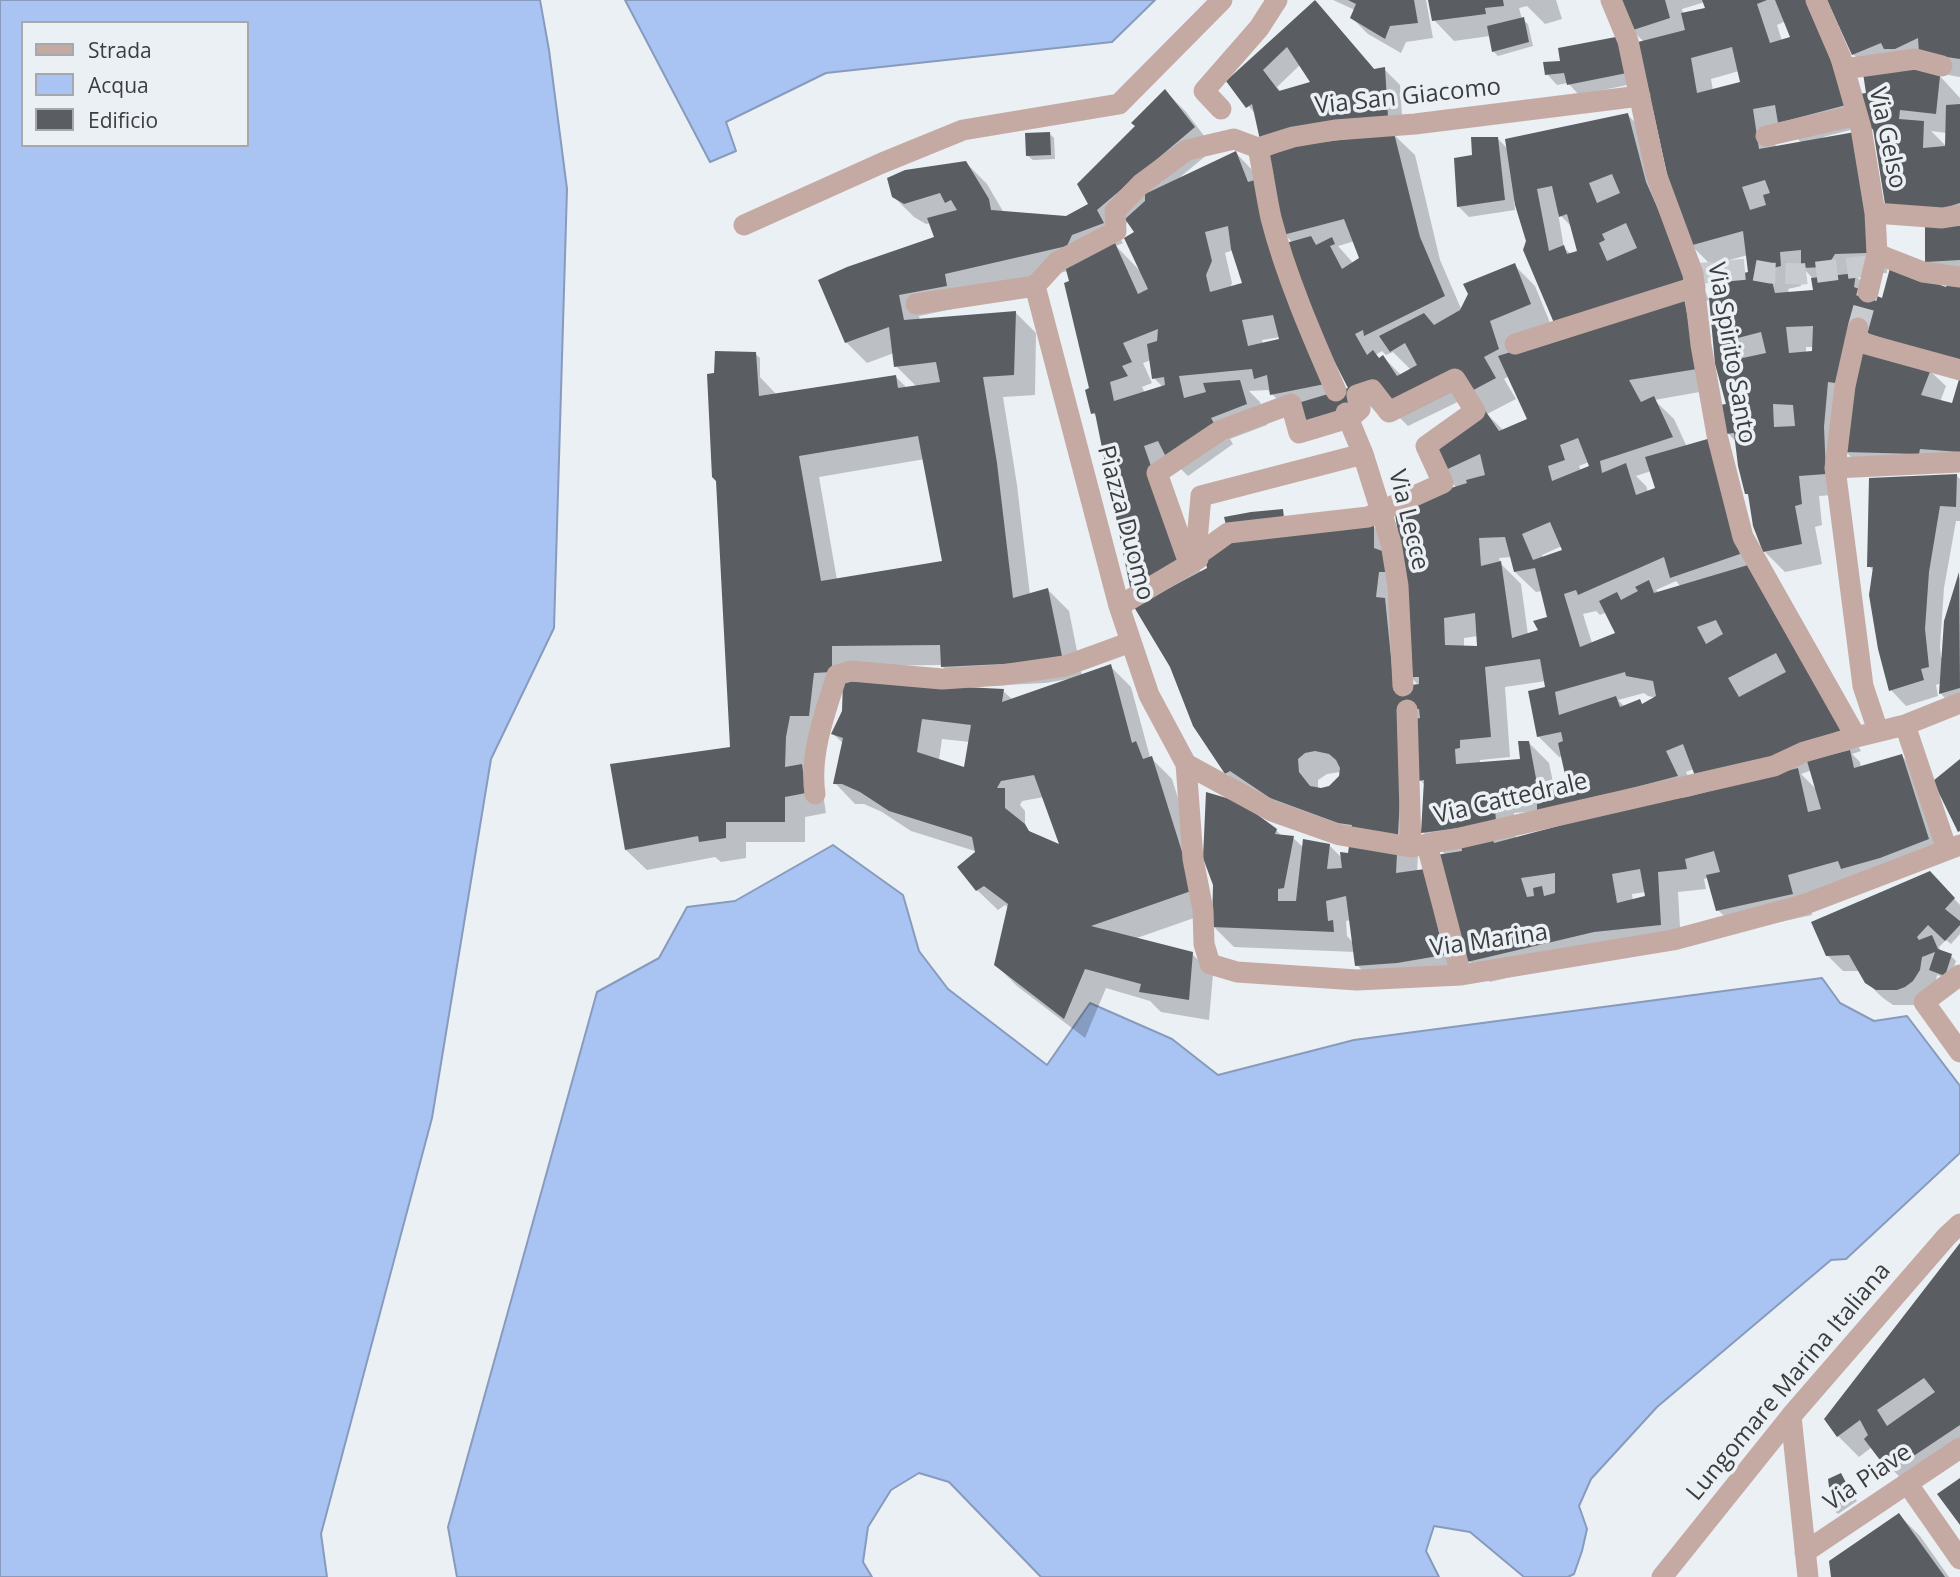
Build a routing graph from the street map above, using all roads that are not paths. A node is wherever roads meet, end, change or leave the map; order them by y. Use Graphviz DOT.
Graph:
graph roads {
  1 [pos="1222,0"];
  2 [pos="1277,0"];
  3 [pos="1611,0"];
  4 [pos="1816,0"];
  5 [pos="1942,66"];
  6 [pos="1844,68"];
  7 [pos="1640,96"];
  8 [pos="1221,109"];
  9 [pos="1857,115"];
  10 [pos="1766,136"];
  11 [pos="1258,148"];
  12 [pos="1875,213"];
  13 [pos="1960,215"];
  14 [pos="744,225"];
  15 [pos="1877,254"];
  16 [pos="1960,277"];
  17 [pos="1035,286"];
  18 [pos="1695,287"];
  19 [pos="1868,292"];
  20 [pos="916,304"];
  21 [pos="1515,344"];
  22 [pos="1960,370"];
  23 [pos="1336,391"];
  24 [pos="1347,416"];
  25 [pos="1363,454"];
  26 [pos="1960,462"];
  27 [pos="1835,468"];
  28 [pos="1381,511"];
  29 [pos="1196,552"];
  30 [pos="1119,606"];
  31 [pos="1131,642"];
  32 [pos="1403,686"];
  33 [pos="1960,702"];
  34 [pos="1407,710"];
  35 [pos="1905,725"];
  36 [pos="1878,731"];
  37 [pos="1856,737"];
  38 [pos="1186,764"];
  39 [pos="815,794"];
  40 [pos="1419,846"];
  41 [pos="1954,847"];
  42 [pos="1461,975"];
  43 [pos="1960,975"];
  44 [pos="1960,1052"];
  45 [pos="1960,1224"];
  46 [pos="1791,1416"];
  47 [pos="1960,1448"];
  48 [pos="1907,1483"];
  49 [pos="1805,1552"];
  50 [pos="1960,1559"];
  51 [pos="1662,1577"];
  52 [pos="1808,1577"];
  1 -- 14 [label="street"];
  2 -- 8 [label="street"];
  3 -- 7 [label="street, Via Spirito Santo"];
  4 -- 6 [label="street, Via Gelso"];
  5 -- 6 [label="street"];
  6 -- 9 [label="street, Via Gelso"];
  7 -- 11 [label="street, Via San Giacomo"];
  7 -- 18 [label="street, Via Spirito Santo"];
  9 -- 10 [label="street"];
  9 -- 12 [label="street, Via Gelso"];
  11 -- 17 [label="street, Via San Giacomo"];
  11 -- 23 [label="street"];
  12 -- 13 [label="street"];
  12 -- 15 [label="street, Via Gelso"];
  15 -- 16 [label="street"];
  15 -- 19 [label="street, Via Gelso"];
  17 -- 20 [label="street"];
  17 -- 30 [label="street, Piazza Duomo"];
  18 -- 21 [label="street"];
  18 -- 37 [label="street, Via Spirito Santo"];
  22 -- 27 [label="street"];
  24 -- 25 [label="street, Via Lecce"];
  24 -- 28 [label="street"];
  24 -- 29 [label="street"];
  25 -- 28 [label="street, Via Lecce"];
  25 -- 29 [label="street"];
  26 -- 27 [label="street"];
  27 -- 36 [label="street"];
  28 -- 29 [label="street"];
  28 -- 32 [label="street, Via Lecce"];
  29 -- 30 [label="street"];
  30 -- 31 [label="street, Piazza Duomo"];
  31 -- 38 [label="street, Piazza Duomo"];
  31 -- 39 [label="street"];
  33 -- 35 [label="street, Via Cattedrale"];
  34 -- 40 [label="street"];
  35 -- 36 [label="street, Via Cattedrale"];
  35 -- 41 [label="street"];
  36 -- 37 [label="street, Via Cattedrale"];
  37 -- 40 [label="street, Via Cattedrale"];
  38 -- 40 [label="street, Via Cattedrale"];
  38 -- 42 [label="street, Via Marina"];
  40 -- 42 [label="street"];
  41 -- 42 [label="street, Via Marina"];
  43 -- 44 [label="street"];
  45 -- 46 [label="street, Lungomare Marina Italiana"];
  46 -- 49 [label="street"];
  46 -- 51 [label="street, Lungomare Marina Italiana"];
  47 -- 48 [label="street, Via Piave"];
  48 -- 49 [label="street, Via Piave"];
  48 -- 50 [label="street"];
  49 -- 52 [label="street"];
}
